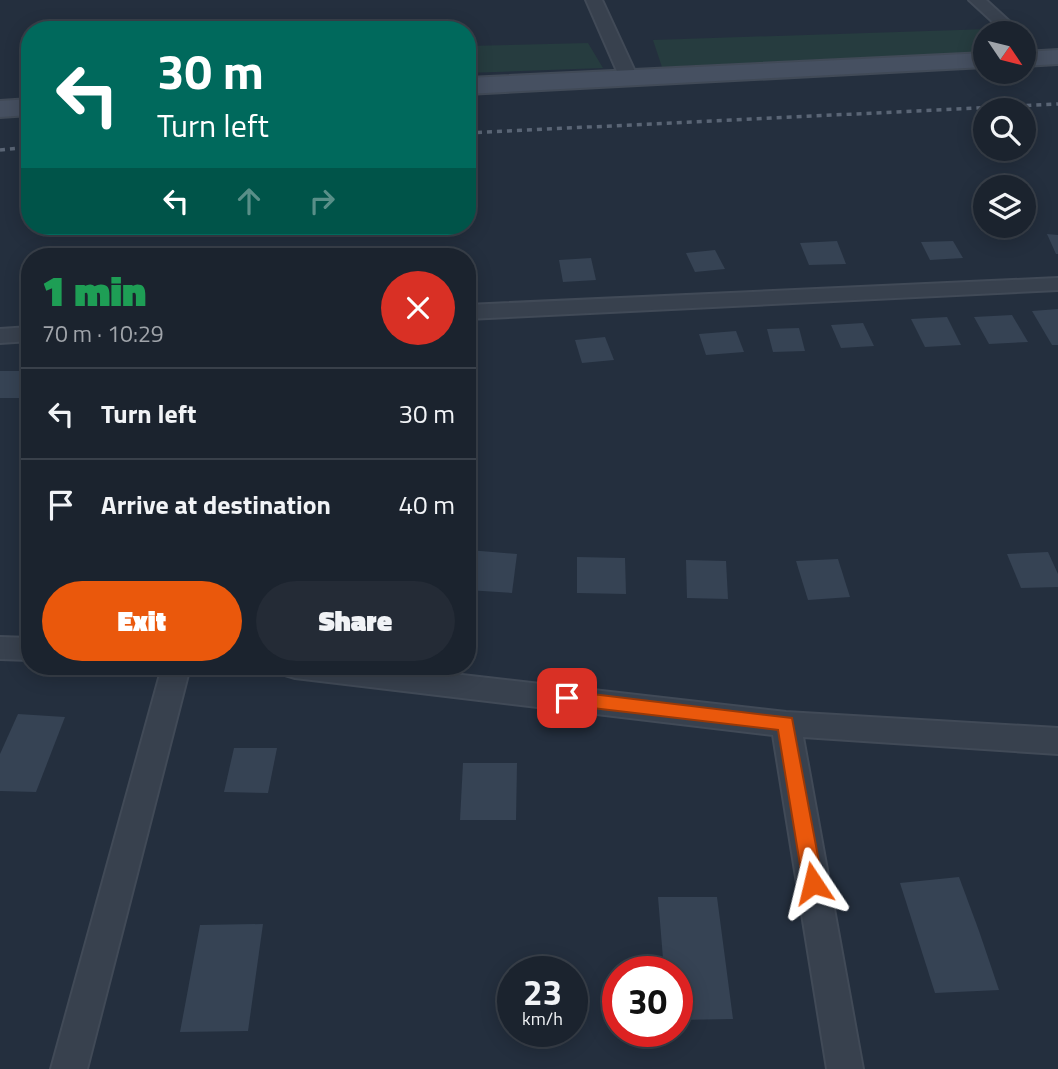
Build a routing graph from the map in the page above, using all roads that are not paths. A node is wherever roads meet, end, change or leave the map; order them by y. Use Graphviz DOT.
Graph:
graph roads {
  1 [pos="594,0"];
  2 [pos="977,0"];
  3 [pos="1001,21"];
  4 [pos="973,61"];
  5 [pos="629,78"];
  6 [pos="476,86"];
  7 [pos="21,108"];
  8 [pos="1,109"];
  9 [pos="1058,284"];
  10 [pos="476,312"];
  11 [pos="21,335"];
  12 [pos="0,336"];
  13 [pos="0,648"];
  14 [pos="21,649"];
  15 [pos="174,675"];
  16 [pos="364,675"];
  17 [pos="786,724"];
  18 [pos="1058,741"];
  19 [pos="69,1069"];
  20 [pos="845,1069"];
  1 -- 5 [label="street"];
  2 -- 3 [label="street"];
  4 -- 5 [label="street"];
  5 -- 6 [label="street"];
  7 -- 8 [label="street"];
  9 -- 10 [label="street"];
  11 -- 12 [label="street"];
  13 -- 14 [label="street"];
  15 -- 19 [label="street"];
  16 -- 17 [label="street"];
  17 -- 18 [label="street"];
  17 -- 20 [label="street"];
}
